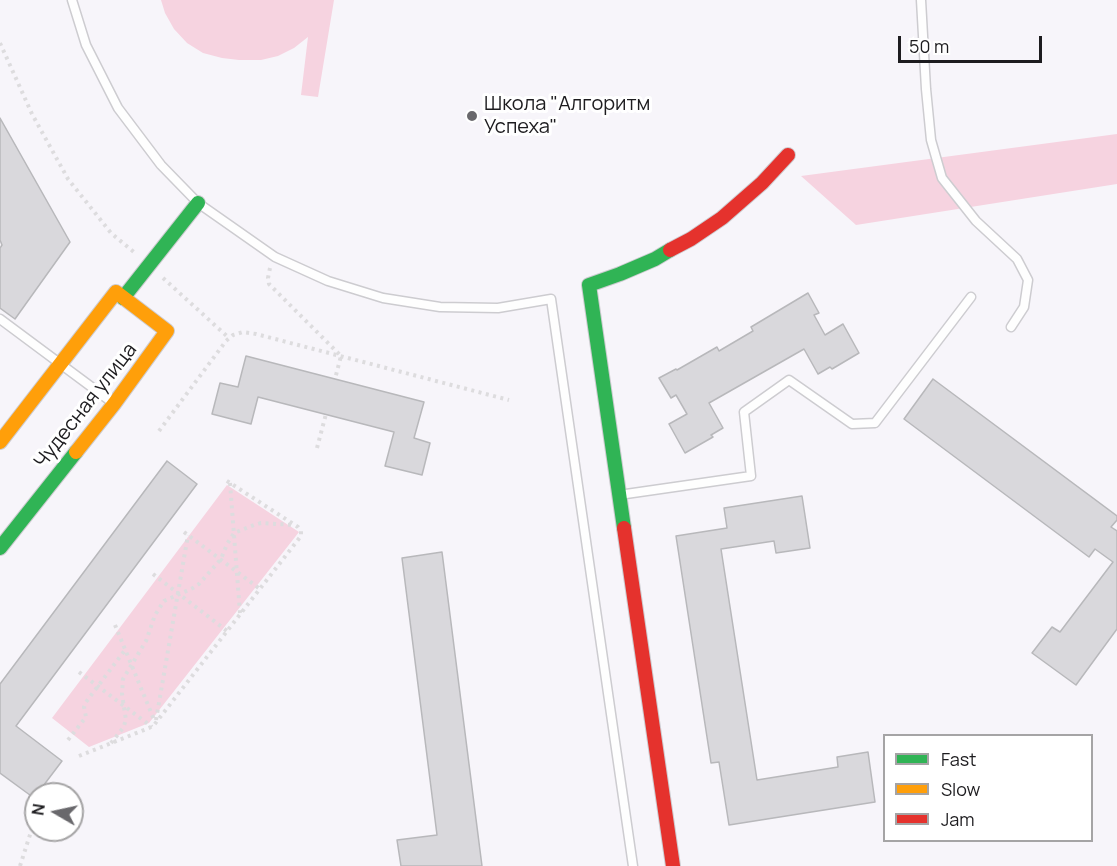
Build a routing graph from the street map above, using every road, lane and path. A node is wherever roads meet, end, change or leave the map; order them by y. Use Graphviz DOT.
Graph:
graph roads {
  1 [pos="72,0"];
  2 [pos="921,0"];
  3 [pos="0,43"];
  4 [pos="788,155"];
  5 [pos="198,204"];
  6 [pos="275,257"];
  7 [pos="148,266"];
  8 [pos="123,297"];
  9 [pos="971,297"];
  10 [pos="0,319"];
  11 [pos="1011,327"];
  12 [pos="229,338"];
  13 [pos="341,356"];
  14 [pos="60,363"];
  15 [pos="335,379"];
  16 [pos="509,400"];
  17 [pos="114,404"];
  18 [pos="326,414"];
  19 [pos="159,431"];
  20 [pos="0,442"];
  21 [pos="317,448"];
  22 [pos="224,479"];
  23 [pos="230,483"];
  24 [pos="619,495"];
  25 [pos="296,525"];
  26 [pos="234,533"];
  27 [pos="0,548"];
  28 [pos="221,559"];
  29 [pos="237,571"];
  30 [pos="153,574"];
  31 [pos="260,589"];
  32 [pos="178,594"];
  33 [pos="240,615"];
  34 [pos="115,625"];
  35 [pos="227,631"];
  36 [pos="125,650"];
  37 [pos="131,665"];
  38 [pos="79,672"];
  39 [pos="98,686"];
  40 [pos="125,706"];
  41 [pos="155,723"];
  42 [pos="152,727"];
  43 [pos="68,740"];
  44 [pos="110,744"];
  45 [pos="79,756"];
  46 [pos="28,842"];
  47 [pos="20,866"];
  48 [pos="633,866"];
  49 [pos="672,866"];
  1 -- 5 [label="lane"];
  2 -- 11 [label="lane"];
  3 -- 7 [label="path"];
  4 -- 24 [label="street"];
  5 -- 6 [label="lane"];
  5 -- 7 [label="street"];
  6 -- 13 [label="path"];
  6 -- 48 [label="lane"];
  7 -- 8 [label="street"];
  7 -- 12 [label="path"];
  8 -- 14 [label="street"];
  8 -- 17 [label="street, Чудесная улица"];
  9 -- 24 [label="lane"];
  10 -- 14 [label="lane"];
  12 -- 13 [label="path"];
  12 -- 19 [label="path"];
  13 -- 15 [label="path"];
  13 -- 16 [label="path"];
  14 -- 17 [label="lane"];
  14 -- 20 [label="street"];
  17 -- 27 [label="street, Чудесная улица"];
  18 -- 21 [label="path"];
  22 -- 23 [label="path"];
  23 -- 25 [label="path"];
  23 -- 26 [label="path"];
  24 -- 49 [label="street"];
  25 -- 26 [label="path"];
  25 -- 31 [label="path"];
  26 -- 28 [label="path"];
  26 -- 29 [label="path"];
  28 -- 29 [label="path"];
  28 -- 32 [label="path"];
  28 -- 32 [label="path"];
  29 -- 31 [label="path"];
  29 -- 33 [label="path"];
  30 -- 32 [label="path"];
  31 -- 33 [label="path"];
  32 -- 35 [label="path"];
  32 -- 37 [label="path"];
  32 -- 41 [label="path"];
  33 -- 35 [label="path"];
  34 -- 36 [label="path"];
  35 -- 41 [label="path"];
  36 -- 37 [label="path"];
  36 -- 39 [label="path"];
  37 -- 40 [label="path"];
  37 -- 41 [label="path"];
  38 -- 39 [label="path"];
  39 -- 40 [label="path"];
  39 -- 43 [label="path"];
  40 -- 42 [label="path"];
  40 -- 44 [label="path"];
  41 -- 42 [label="path"];
  42 -- 44 [label="path"];
  44 -- 45 [label="path"];
  46 -- 47 [label="path"];
}
